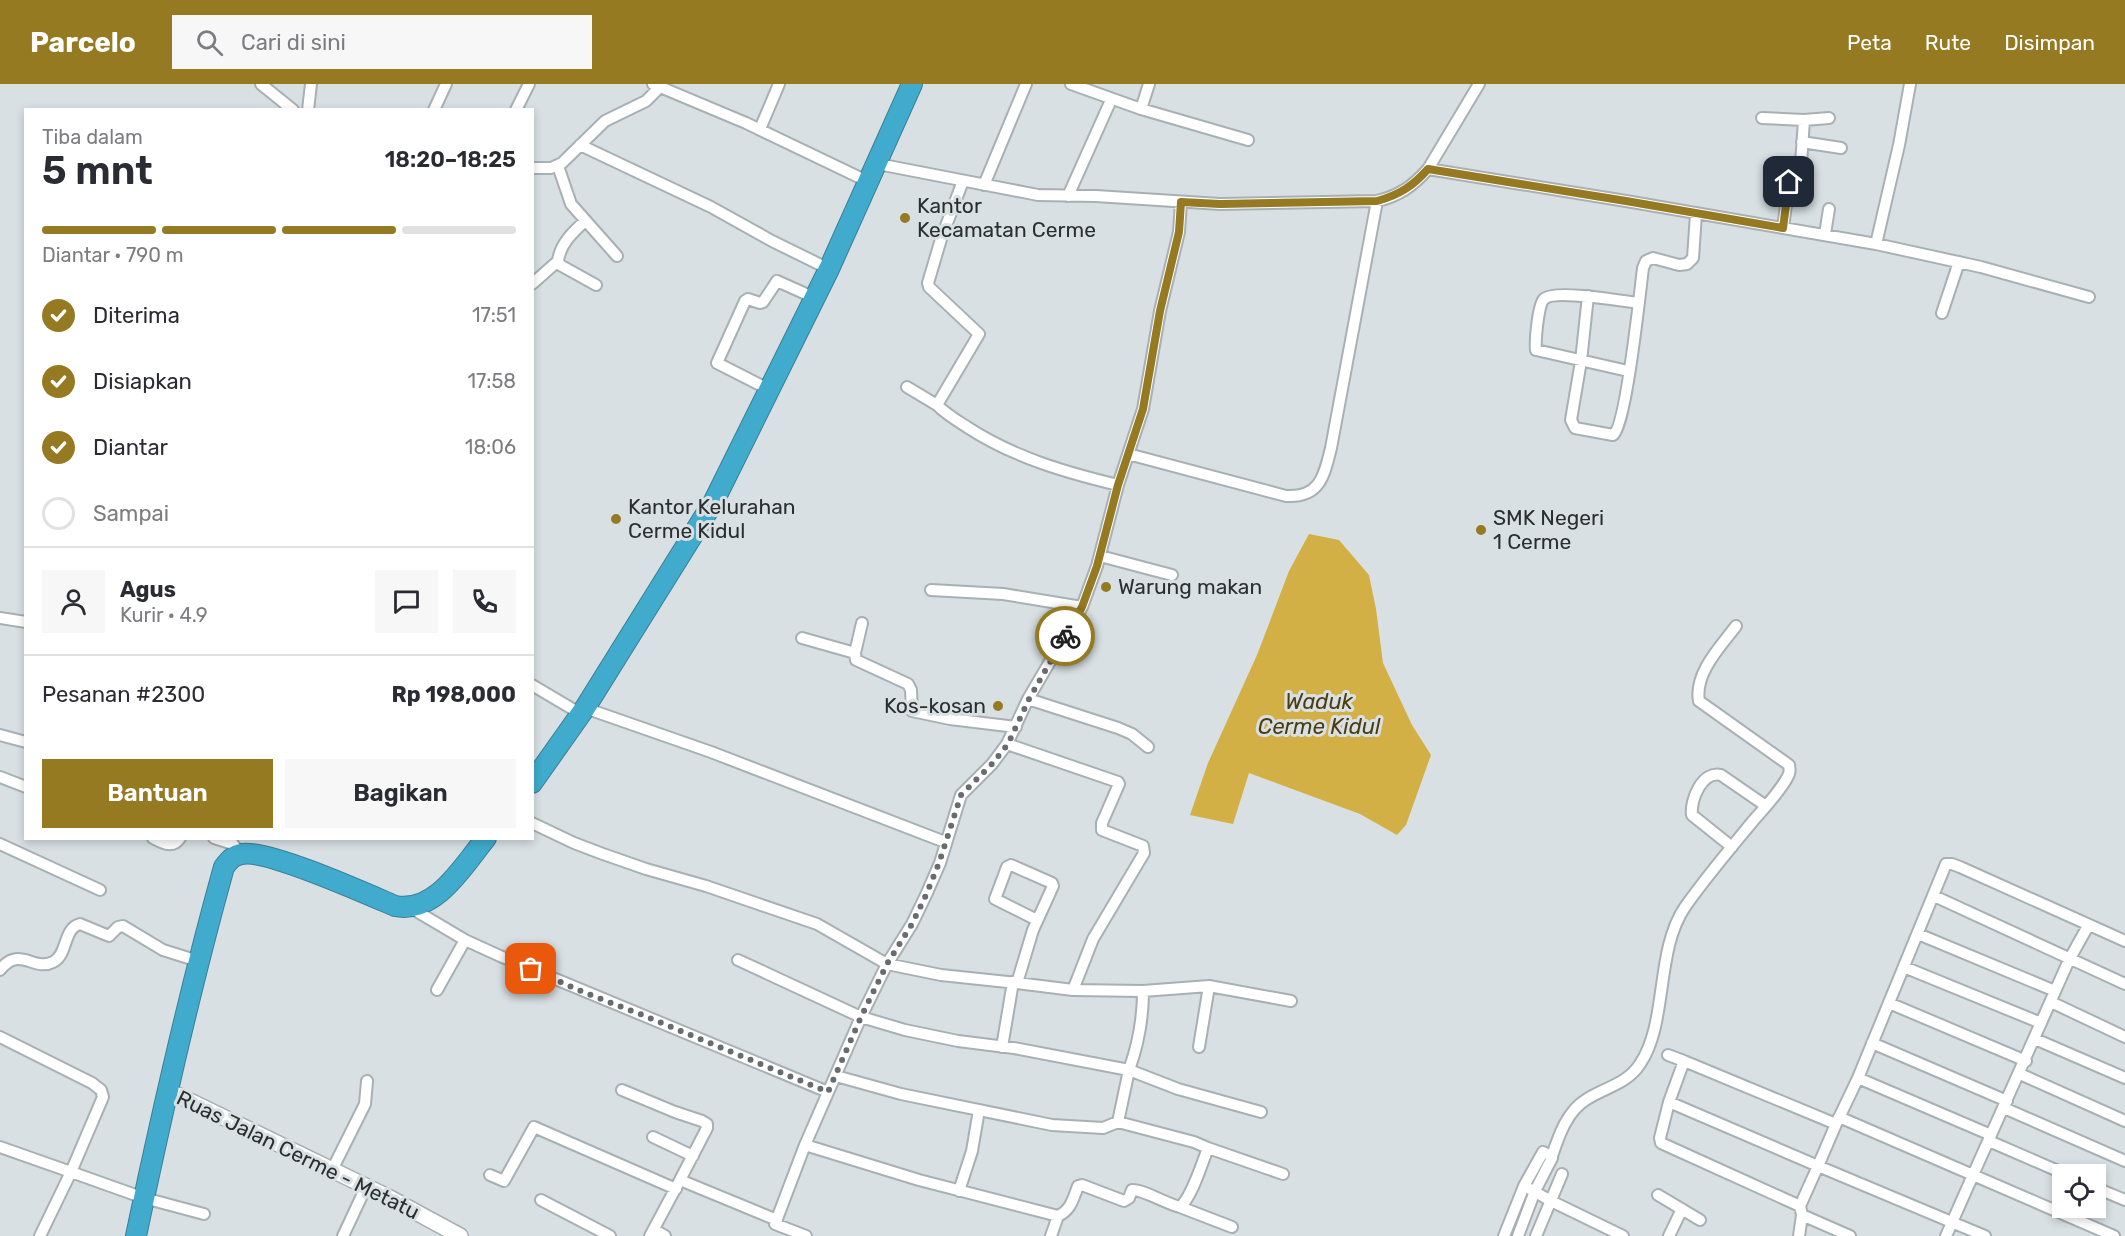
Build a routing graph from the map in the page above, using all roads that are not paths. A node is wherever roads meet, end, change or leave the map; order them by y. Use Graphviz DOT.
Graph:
graph roads {
  1 [pos="261,84"];
  2 [pos="311,84"];
  3 [pos="446,84"];
  4 [pos="529,84"];
  5 [pos="779,84"];
  6 [pos="912,84"];
  7 [pos="1026,84"];
  8 [pos="1071,84"];
  9 [pos="1149,84"];
  10 [pos="1479,84"];
  11 [pos="1910,84"];
  12 [pos="656,86"];
  13 [pos="1111,100"];
  14 [pos="291,108"];
  15 [pos="308,108"];
  16 [pos="435,108"];
  17 [pos="517,108"];
  18 [pos="1141,109"];
  19 [pos="1762,118"];
  20 [pos="1829,118"];
  21 [pos="1804,120"];
  22 [pos="760,129"];
  23 [pos="1248,140"];
  24 [pos="1802,142"];
  25 [pos="580,145"];
  26 [pos="1841,148"];
  27 [pos="878,164"];
  28 [pos="558,166"];
  29 [pos="534,168"];
  30 [pos="1428,169"];
  31 [pos="963,181"];
  32 [pos="868,182"];
  33 [pos="984,185"];
  34 [pos="1068,196"];
  35 [pos="1377,201"];
  36 [pos="1181,202"];
  37 [pos="1829,209"];
  38 [pos="1696,214"];
  39 [pos="585,221"];
  40 [pos="1783,228"];
  41 [pos="1825,234"];
  42 [pos="1876,244"];
  43 [pos="617,256"];
  44 [pos="558,261"];
  45 [pos="1959,262"];
  46 [pos="829,269"];
  47 [pos="534,282"];
  48 [pos="596,285"];
  49 [pos="1588,296"];
  50 [pos="2089,297"];
  51 [pos="815,298"];
  52 [pos="1639,303"];
  53 [pos="1942,313"];
  54 [pos="1581,361"];
  55 [pos="1628,371"];
  56 [pos="907,387"];
  57 [pos="770,390"];
  58 [pos="937,405"];
  59 [pos="1128,454"];
  60 [pos="1118,485"];
  61 [pos="1100,556"];
  62 [pos="1172,575"];
  63 [pos="931,590"];
  64 [pos="1082,607"];
  65 [pos="0,618"];
  66 [pos="24,622"];
  67 [pos="862,623"];
  68 [pos="1736,626"];
  69 [pos="802,638"];
  70 [pos="855,652"];
  71 [pos="534,686"];
  72 [pos="1029,699"];
  73 [pos="583,711"];
  74 [pos="1016,726"];
  75 [pos="0,735"];
  76 [pos="24,741"];
  77 [pos="1008,744"];
  78 [pos="1148,747"];
  79 [pos="0,777"];
  80 [pos="534,780"];
  81 [pos="24,786"];
  82 [pos="1766,806"];
  83 [pos="534,823"];
  84 [pos="158,840"];
  85 [pos="178,840"];
  86 [pos="220,840"];
  87 [pos="484,840"];
  88 [pos="945,842"];
  89 [pos="0,844"];
  90 [pos="1732,847"];
  91 [pos="240,854"];
  92 [pos="100,890"];
  93 [pos="1934,896"];
  94 [pos="411,908"];
  95 [pos="1037,920"];
  96 [pos="2088,926"];
  97 [pos="1918,934"];
  98 [pos="465,940"];
  99 [pos="2125,941"];
  100 [pos="738,960"];
  101 [pos="2069,960"];
  102 [pos="198,961"];
  103 [pos="887,964"];
  104 [pos="1904,967"];
  105 [pos="0,970"];
  106 [pos="1015,982"];
  107 [pos="2125,984"];
  108 [pos="1209,986"];
  109 [pos="438,990"];
  110 [pos="1073,990"];
  111 [pos="1143,991"];
  112 [pos="2055,991"];
  113 [pos="1291,1001"];
  114 [pos="2051,1002"];
  115 [pos="1889,1003"];
  116 [pos="861,1017"];
  117 [pos="2041,1023"];
  118 [pos="0,1036"];
  119 [pos="2125,1037"];
  120 [pos="2035,1039"];
  121 [pos="1872,1043"];
  122 [pos="1002,1047"];
  123 [pos="1199,1047"];
  124 [pos="1668,1055"];
  125 [pos="2026,1060"];
  126 [pos="1684,1061"];
  127 [pos="1129,1070"];
  128 [pos="2020,1074"];
  129 [pos="836,1076"];
  130 [pos="1858,1078"];
  131 [pos="2125,1078"];
  132 [pos="367,1081"];
  133 [pos="167,1090"];
  134 [pos="622,1090"];
  135 [pos="828,1092"];
  136 [pos="1669,1102"];
  137 [pos="2005,1105"];
  138 [pos="979,1110"];
  139 [pos="1262,1112"];
  140 [pos="1838,1120"];
  141 [pos="2125,1121"];
  142 [pos="1118,1122"];
  143 [pos="653,1137"];
  144 [pos="1990,1138"];
  145 [pos="805,1145"];
  146 [pos="0,1147"];
  147 [pos="1208,1148"];
  148 [pos="693,1156"];
  149 [pos="1552,1156"];
  150 [pos="2125,1161"];
  151 [pos="1818,1166"];
  152 [pos="2052,1168"];
  153 [pos="332,1170"];
  154 [pos="71,1172"];
  155 [pos="1283,1174"];
  156 [pos="1562,1174"];
  157 [pos="490,1175"];
  158 [pos="1973,1175"];
  159 [pos="678,1185"];
  160 [pos="366,1186"];
  161 [pos="1524,1186"];
  162 [pos="959,1191"];
  163 [pos="1535,1191"];
  164 [pos="2106,1192"];
  165 [pos="1658,1196"];
  166 [pos="144,1198"];
  167 [pos="541,1200"];
  168 [pos="2125,1200"];
  169 [pos="1551,1201"];
  170 [pos="1180,1207"];
  171 [pos="1682,1209"];
  172 [pos="1801,1210"];
  173 [pos="204,1214"];
  174 [pos="1058,1216"];
  175 [pos="777,1220"];
  176 [pos="1700,1220"];
  177 [pos="1953,1222"];
  178 [pos="1232,1227"];
  179 [pos="652,1233"];
  180 [pos="40,1236"];
  181 [pos="136,1236"];
  182 [pos="343,1236"];
  183 [pos="460,1236"];
  184 [pos="610,1236"];
  185 [pos="665,1236"];
  186 [pos="806,1236"];
  187 [pos="1051,1236"];
  188 [pos="1504,1236"];
  189 [pos="1518,1236"];
  190 [pos="1536,1236"];
  191 [pos="1623,1236"];
  192 [pos="1669,1236"];
  193 [pos="1799,1236"];
  194 [pos="1850,1236"];
  195 [pos="1946,1236"];
  196 [pos="1985,1236"];
  197 [pos="2114,1236"];
  1 -- 14 [label="street"];
  2 -- 15 [label="street"];
  3 -- 16 [label="street"];
  4 -- 17 [label="street"];
  5 -- 22 [label="street"];
  6 -- 27 [label="highway"];
  7 -- 33 [label="street"];
  8 -- 13 [label="street"];
  9 -- 18 [label="street"];
  10 -- 30 [label="street"];
  11 -- 42 [label="street"];
  12 -- 22 [label="street"];
  12 -- 25 [label="street"];
  13 -- 18 [label="street"];
  13 -- 34 [label="street"];
  18 -- 23 [label="street"];
  19 -- 21 [label="street"];
  20 -- 21 [label="street"];
  21 -- 24 [label="street"];
  22 -- 32 [label="street"];
  24 -- 26 [label="street"];
  24 -- 40 [label="street"];
  25 -- 28 [label="street"];
  25 -- 46 [label="street"];
  27 -- 31 [label="street"];
  27 -- 32 [label="highway"];
  28 -- 29 [label="street"];
  28 -- 39 [label="street"];
  30 -- 35 [label="street"];
  30 -- 38 [label="street"];
  31 -- 33 [label="street"];
  31 -- 58 [label="street"];
  32 -- 46 [label="highway"];
  33 -- 34 [label="street"];
  34 -- 36 [label="street"];
  35 -- 36 [label="street"];
  35 -- 59 [label="street"];
  36 -- 59 [label="street"];
  37 -- 41 [label="street"];
  38 -- 40 [label="street"];
  38 -- 52 [label="street"];
  39 -- 43 [label="street"];
  39 -- 44 [label="street"];
  40 -- 41 [label="street"];
  41 -- 42 [label="street"];
  42 -- 45 [label="street"];
  44 -- 47 [label="street"];
  44 -- 48 [label="street"];
  45 -- 50 [label="street"];
  45 -- 53 [label="street"];
  46 -- 51 [label="highway"];
  49 -- 52 [label="street"];
  49 -- 54 [label="street"];
  49 -- 54 [label="street"];
  51 -- 57 [label="highway"];
  51 -- 57 [label="street"];
  52 -- 55 [label="street"];
  54 -- 55 [label="street"];
  54 -- 55 [label="street"];
  56 -- 58 [label="street"];
  57 -- 73 [label="highway"];
  58 -- 60 [label="street"];
  59 -- 60 [label="street"];
  60 -- 61 [label="street"];
  61 -- 62 [label="street"];
  61 -- 64 [label="street"];
  63 -- 64 [label="street"];
  64 -- 72 [label="street"];
  65 -- 66 [label="street"];
  67 -- 70 [label="street"];
  68 -- 82 [label="street"];
  69 -- 70 [label="street"];
  70 -- 74 [label="street"];
  71 -- 73 [label="street"];
  72 -- 74 [label="street"];
  72 -- 78 [label="street"];
  73 -- 80 [label="highway"];
  73 -- 88 [label="street"];
  74 -- 77 [label="street"];
  75 -- 76 [label="street"];
  77 -- 88 [label="street"];
  77 -- 110 [label="street"];
  79 -- 81 [label="street"];
  82 -- 90 [label="street"];
  82 -- 90 [label="street"];
  83 -- 103 [label="street"];
  84 -- 85 [label="street"];
  86 -- 91 [label="street"];
  87 -- 94 [label="highway"];
  88 -- 103 [label="street"];
  89 -- 92 [label="street"];
  90 -- 149 [label="street"];
  91 -- 94 [label="highway"];
  91 -- 102 [label="highway"];
  93 -- 96 [label="street"];
  93 -- 97 [label="street"];
  93 -- 101 [label="street"];
  94 -- 98 [label="street"];
  95 -- 95 [label="street"];
  95 -- 106 [label="street"];
  96 -- 99 [label="street"];
  96 -- 101 [label="street"];
  97 -- 104 [label="street"];
  97 -- 112 [label="street"];
  98 -- 109 [label="street"];
  98 -- 135 [label="street"];
  100 -- 116 [label="street"];
  101 -- 107 [label="street"];
  101 -- 112 [label="street"];
  102 -- 105 [label="street"];
  102 -- 133 [label="highway"];
  103 -- 106 [label="street"];
  103 -- 116 [label="street"];
  104 -- 115 [label="street"];
  104 -- 117 [label="street"];
  106 -- 110 [label="street"];
  106 -- 122 [label="street"];
  108 -- 111 [label="street"];
  108 -- 113 [label="street"];
  108 -- 123 [label="street"];
  110 -- 111 [label="street"];
  111 -- 127 [label="street"];
  112 -- 114 [label="street"];
  114 -- 117 [label="street"];
  114 -- 119 [label="street"];
  115 -- 121 [label="street"];
  115 -- 125 [label="street"];
  116 -- 122 [label="street"];
  116 -- 129 [label="street"];
  117 -- 120 [label="street"];
  118 -- 154 [label="street"];
  120 -- 125 [label="street"];
  120 -- 131 [label="street"];
  121 -- 130 [label="street"];
  121 -- 137 [label="street"];
  122 -- 127 [label="street"];
  124 -- 126 [label="street"];
  125 -- 128 [label="street"];
  126 -- 136 [label="street"];
  126 -- 140 [label="street"];
  127 -- 139 [label="street"];
  127 -- 142 [label="street"];
  128 -- 137 [label="street"];
  128 -- 141 [label="street"];
  129 -- 135 [label="street"];
  129 -- 138 [label="street"];
  130 -- 140 [label="street"];
  130 -- 144 [label="street"];
  132 -- 153 [label="street"];
  133 -- 153 [label="main road, Ruas Jalan Cerme - Metatu"];
  133 -- 166 [label="highway"];
  134 -- 148 [label="street"];
  135 -- 145 [label="street"];
  136 -- 151 [label="street"];
  136 -- 172 [label="street"];
  137 -- 144 [label="street"];
  137 -- 150 [label="street"];
  138 -- 142 [label="street"];
  138 -- 162 [label="street"];
  140 -- 151 [label="street"];
  140 -- 158 [label="street"];
  142 -- 147 [label="street"];
  143 -- 148 [label="street"];
  144 -- 152 [label="street"];
  144 -- 158 [label="street"];
  145 -- 162 [label="street"];
  145 -- 175 [label="street"];
  146 -- 154 [label="street"];
  147 -- 155 [label="street"];
  147 -- 170 [label="street"];
  148 -- 159 [label="street"];
  149 -- 161 [label="street"];
  149 -- 163 [label="street"];
  151 -- 172 [label="street"];
  151 -- 177 [label="street"];
  153 -- 160 [label="main road, Ruas Jalan Cerme - Metatu"];
  154 -- 166 [label="street"];
  154 -- 180 [label="street"];
  156 -- 169 [label="street"];
  157 -- 159 [label="street"];
  158 -- 177 [label="street"];
  158 -- 197 [label="street"];
  159 -- 175 [label="street"];
  159 -- 179 [label="street"];
  160 -- 182 [label="street"];
  160 -- 183 [label="main road, Ruas Jalan Cerme - Metatu"];
  161 -- 163 [label="street"];
  161 -- 188 [label="street"];
  162 -- 174 [label="street"];
  163 -- 169 [label="street"];
  163 -- 189 [label="street"];
  164 -- 168 [label="street"];
  165 -- 171 [label="street"];
  166 -- 173 [label="street"];
  166 -- 181 [label="highway"];
  167 -- 184 [label="street"];
  169 -- 190 [label="street"];
  169 -- 191 [label="street"];
  170 -- 174 [label="street"];
  170 -- 178 [label="street"];
  171 -- 176 [label="street"];
  171 -- 192 [label="street"];
  172 -- 193 [label="street"];
  172 -- 194 [label="street"];
  174 -- 187 [label="street"];
  175 -- 186 [label="street"];
  177 -- 195 [label="street"];
  177 -- 196 [label="street"];
  179 -- 185 [label="street"];
}
